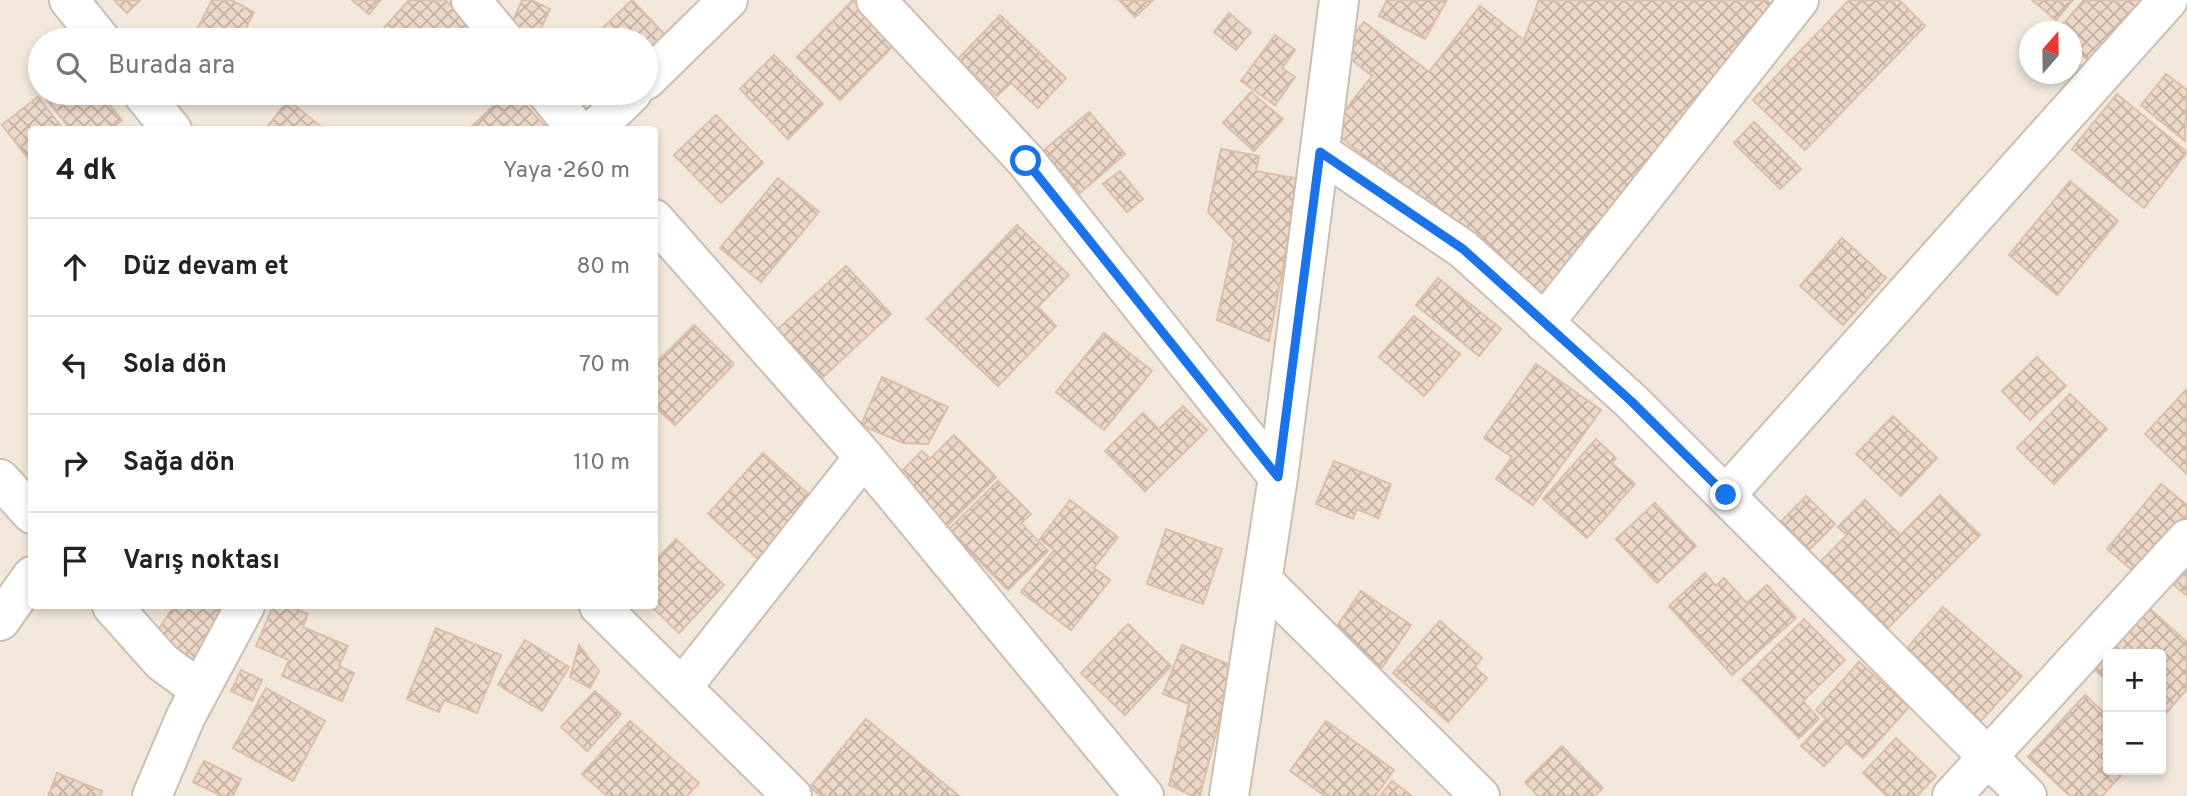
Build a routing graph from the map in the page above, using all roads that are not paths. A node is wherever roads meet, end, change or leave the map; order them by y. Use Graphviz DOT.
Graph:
graph roads {
  1 [pos="69,0"];
  2 [pos="471,0"];
  3 [pos="729,0"];
  4 [pos="876,0"];
  5 [pos="1339,0"];
  6 [pos="1799,0"];
  7 [pos="2168,0"];
  8 [pos="91,28"];
  9 [pos="494,28"];
  10 [pos="658,68"];
  11 [pos="152,105"];
  12 [pos="556,105"];
  13 [pos="620,105"];
  14 [pos="169,126"];
  15 [pos="573,126"];
  16 [pos="598,126"];
  17 [pos="1320,152"];
  18 [pos="658,224"];
  19 [pos="1544,323"];
  20 [pos="864,457"];
  21 [pos="1278,477"];
  22 [pos="0,479"];
  23 [pos="1726,495"];
  24 [pos="28,510"];
  25 [pos="2187,539"];
  26 [pos="1263,581"];
  27 [pos="28,582"];
  28 [pos="115,609"];
  29 [pos="243,609"];
  30 [pos="602,609"];
  31 [pos="0,621"];
  32 [pos="683,686"];
  33 [pos="200,690"];
  34 [pos="1988,756"];
  35 [pos="152,796"];
  36 [pos="792,796"];
  37 [pos="1144,796"];
  38 [pos="1229,796"];
  39 [pos="1480,796"];
  40 [pos="1952,796"];
  41 [pos="2027,796"];
  1 -- 8 [label="street"];
  2 -- 9 [label="street"];
  3 -- 10 [label="street"];
  4 -- 21 [label="street"];
  5 -- 17 [label="street"];
  6 -- 19 [label="street"];
  7 -- 23 [label="street"];
  11 -- 14 [label="street"];
  12 -- 15 [label="street"];
  13 -- 16 [label="street"];
  17 -- 19 [label="street"];
  17 -- 21 [label="street"];
  18 -- 20 [label="street"];
  19 -- 23 [label="street"];
  20 -- 32 [label="street"];
  20 -- 37 [label="street"];
  21 -- 26 [label="street"];
  22 -- 24 [label="street"];
  23 -- 34 [label="street"];
  25 -- 34 [label="street"];
  26 -- 38 [label="street"];
  26 -- 39 [label="street"];
  27 -- 31 [label="street"];
  28 -- 33 [label="street"];
  29 -- 33 [label="street"];
  30 -- 32 [label="street"];
  32 -- 36 [label="street"];
  33 -- 35 [label="street"];
  34 -- 40 [label="street"];
  34 -- 41 [label="street"];
}
